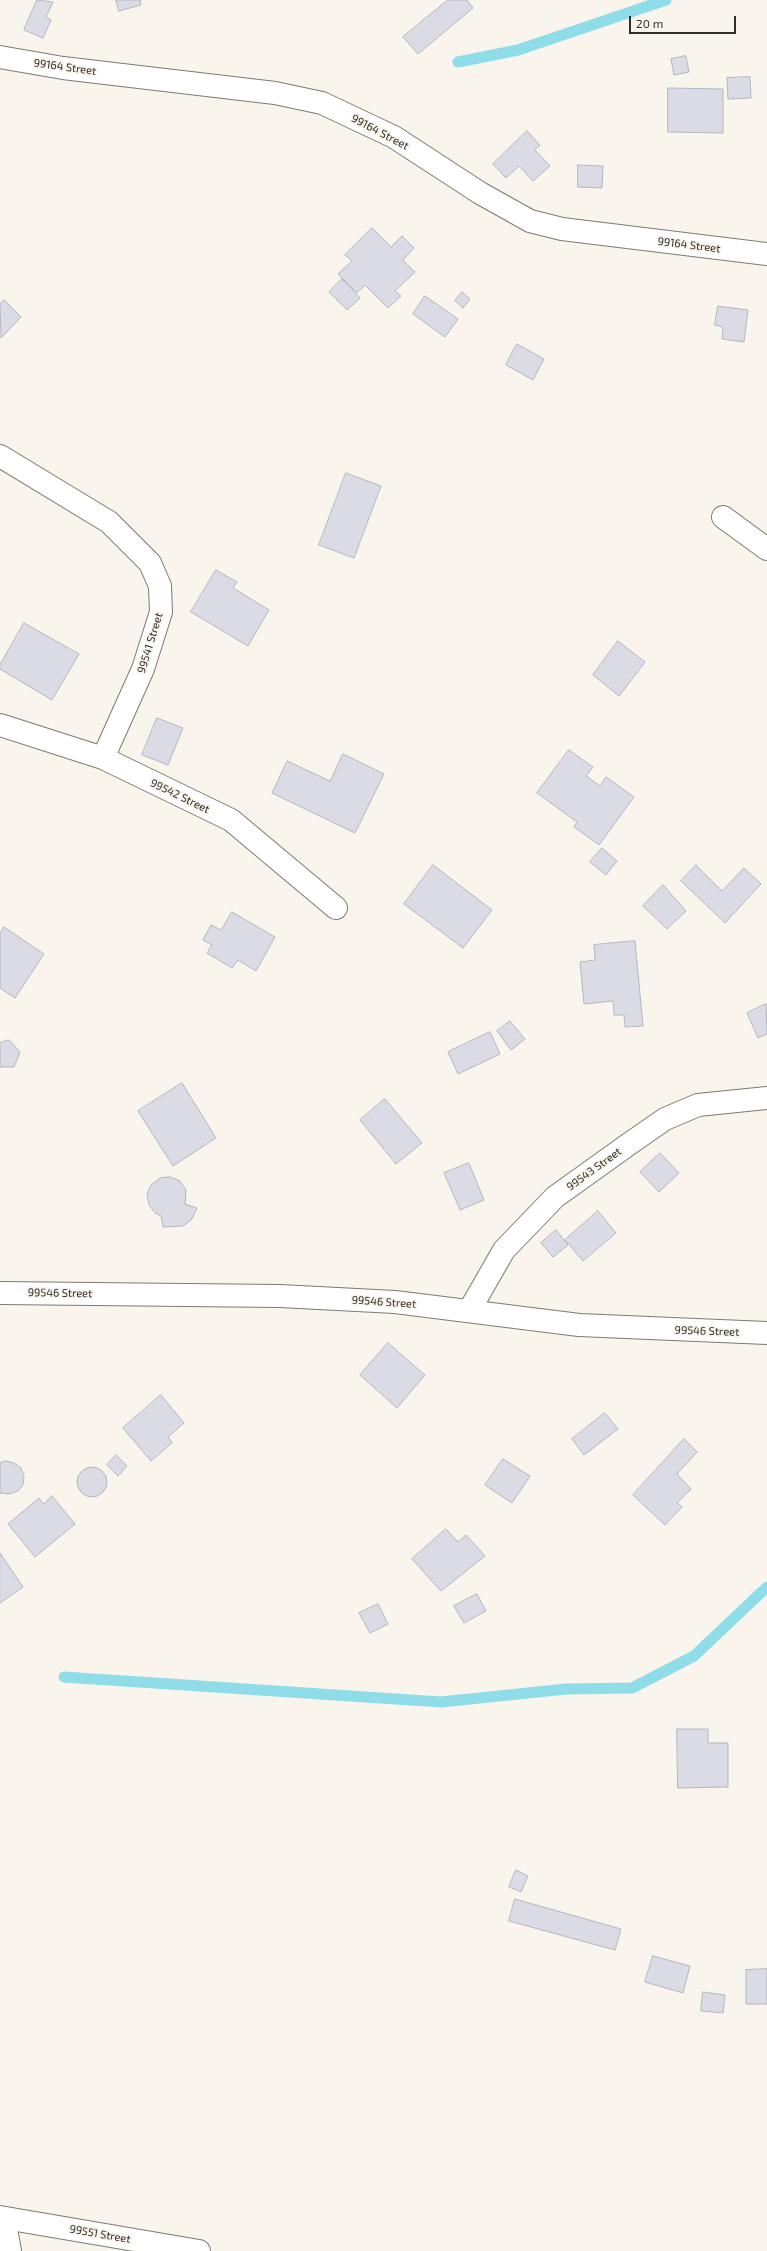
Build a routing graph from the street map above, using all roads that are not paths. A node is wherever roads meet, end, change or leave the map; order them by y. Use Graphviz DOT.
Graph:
graph roads {
  1 [pos="0,57"];
  2 [pos="767,254"];
  3 [pos="0,456"];
  4 [pos="723,517"];
  5 [pos="767,549"];
  6 [pos="0,726"];
  7 [pos="103,758"];
  8 [pos="336,908"];
  9 [pos="767,1098"];
  10 [pos="0,1292"];
  11 [pos="469,1311"];
  12 [pos="767,1333"];
  13 [pos="2,2218"];
  14 [pos="10,2251"];
  15 [pos="199,2251"];
  1 -- 2 [label="street, 99164 Street"];
  3 -- 7 [label="street, 99541 Street"];
  4 -- 5 [label="street"];
  6 -- 7 [label="street, 99542 Street"];
  7 -- 8 [label="street, 99542 Street"];
  9 -- 11 [label="street, 99543 Street"];
  10 -- 11 [label="street, 99546 Street"];
  11 -- 12 [label="street, 99546 Street"];
  13 -- 14 [label="street"];
  13 -- 15 [label="street, 99551 Street"];
}
